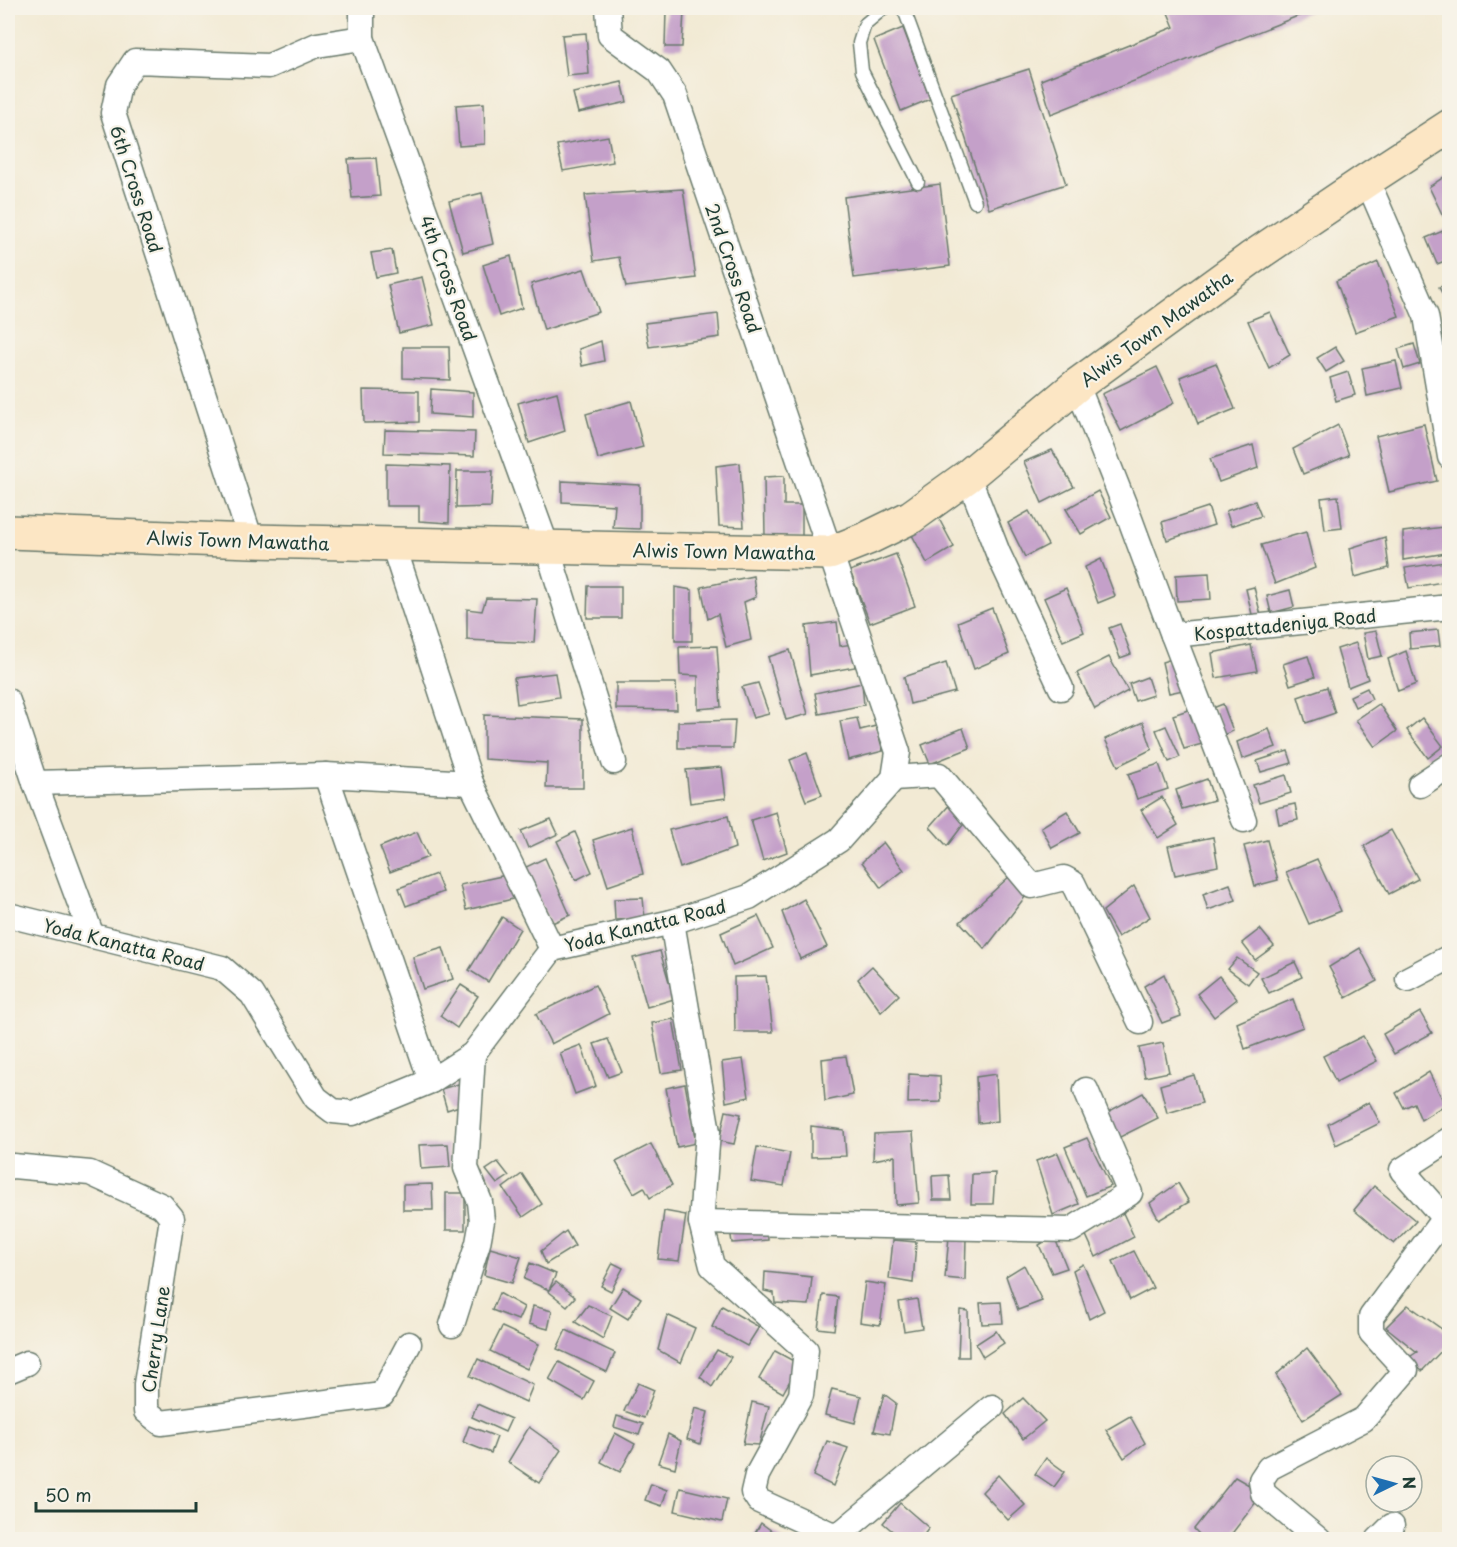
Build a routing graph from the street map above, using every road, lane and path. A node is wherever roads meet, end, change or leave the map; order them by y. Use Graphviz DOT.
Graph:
graph roads {
  1 [pos="362,8"];
  2 [pos="608,8"];
  3 [pos="884,8"];
  4 [pos="902,8"];
  5 [pos="362,38"];
  6 [pos="1449,126"];
  7 [pos="1367,180"];
  8 [pos="918,182"];
  9 [pos="975,202"];
  10 [pos="1077,385"];
  11 [pos="1449,457"];
  12 [pos="968,476"];
  13 [pos="8,532"];
  14 [pos="250,541"];
  15 [pos="393,544"];
  16 [pos="547,547"];
  17 [pos="830,553"];
  18 [pos="1449,607"];
  19 [pos="1173,635"];
  20 [pos="1061,688"];
  21 [pos="8,701"];
  22 [pos="614,762"];
  23 [pos="1449,765"];
  24 [pos="326,775"];
  25 [pos="894,778"];
  26 [pos="35,783"];
  27 [pos="471,783"];
  28 [pos="1420,785"];
  29 [pos="1244,819"];
  30 [pos="8,915"];
  31 [pos="672,922"];
  32 [pos="92,936"];
  33 [pos="552,949"];
  34 [pos="1449,957"];
  35 [pos="1408,979"];
  36 [pos="1140,1022"];
  37 [pos="473,1054"];
  38 [pos="431,1081"];
  39 [pos="1086,1090"];
  40 [pos="1449,1139"];
  41 [pos="8,1167"];
  42 [pos="701,1222"];
  43 [pos="453,1325"];
  44 [pos="409,1344"];
  45 [pos="992,1407"];
  46 [pos="1319,1539"];
  1 -- 5 [label="street, 4th Cross Road"];
  2 -- 17 [label="street, 2nd Cross Road"];
  3 -- 8 [label="lane"];
  4 -- 9 [label="lane"];
  5 -- 14 [label="street, 6th Cross Road"];
  5 -- 16 [label="street, 4th Cross Road"];
  6 -- 7 [label="street, Alwis Town Mawatha"];
  7 -- 10 [label="street, Alwis Town Mawatha"];
  7 -- 11 [label="street"];
  10 -- 12 [label="street, Alwis Town Mawatha"];
  10 -- 19 [label="street, Kospattadeniya Road"];
  12 -- 17 [label="street, Alwis Town Mawatha"];
  12 -- 20 [label="street"];
  13 -- 14 [label="street, Alwis Town Mawatha"];
  14 -- 15 [label="street, Alwis Town Mawatha"];
  15 -- 16 [label="street, Alwis Town Mawatha"];
  15 -- 27 [label="street"];
  16 -- 17 [label="street, Alwis Town Mawatha"];
  16 -- 22 [label="street, 4th Cross Road"];
  17 -- 25 [label="street"];
  18 -- 19 [label="street, Kospattadeniya Road"];
  19 -- 29 [label="street"];
  21 -- 26 [label="street"];
  23 -- 28 [label="street"];
  24 -- 26 [label="street"];
  24 -- 27 [label="street"];
  24 -- 38 [label="street"];
  25 -- 31 [label="street, Yoda Kanatta Road"];
  25 -- 36 [label="street"];
  26 -- 32 [label="street"];
  27 -- 33 [label="street"];
  30 -- 32 [label="street, Yoda Kanatta Road"];
  31 -- 33 [label="street, Yoda Kanatta Road"];
  31 -- 42 [label="street"];
  32 -- 38 [label="street, Yoda Kanatta Road"];
  33 -- 37 [label="street, Yoda Kanatta Road"];
  34 -- 35 [label="street"];
  37 -- 38 [label="street, Yoda Kanatta Road"];
  37 -- 43 [label="street"];
  39 -- 42 [label="street"];
  40 -- 46 [label="street"];
  41 -- 44 [label="street, Cherry Lane"];
  42 -- 45 [label="street"];
}
